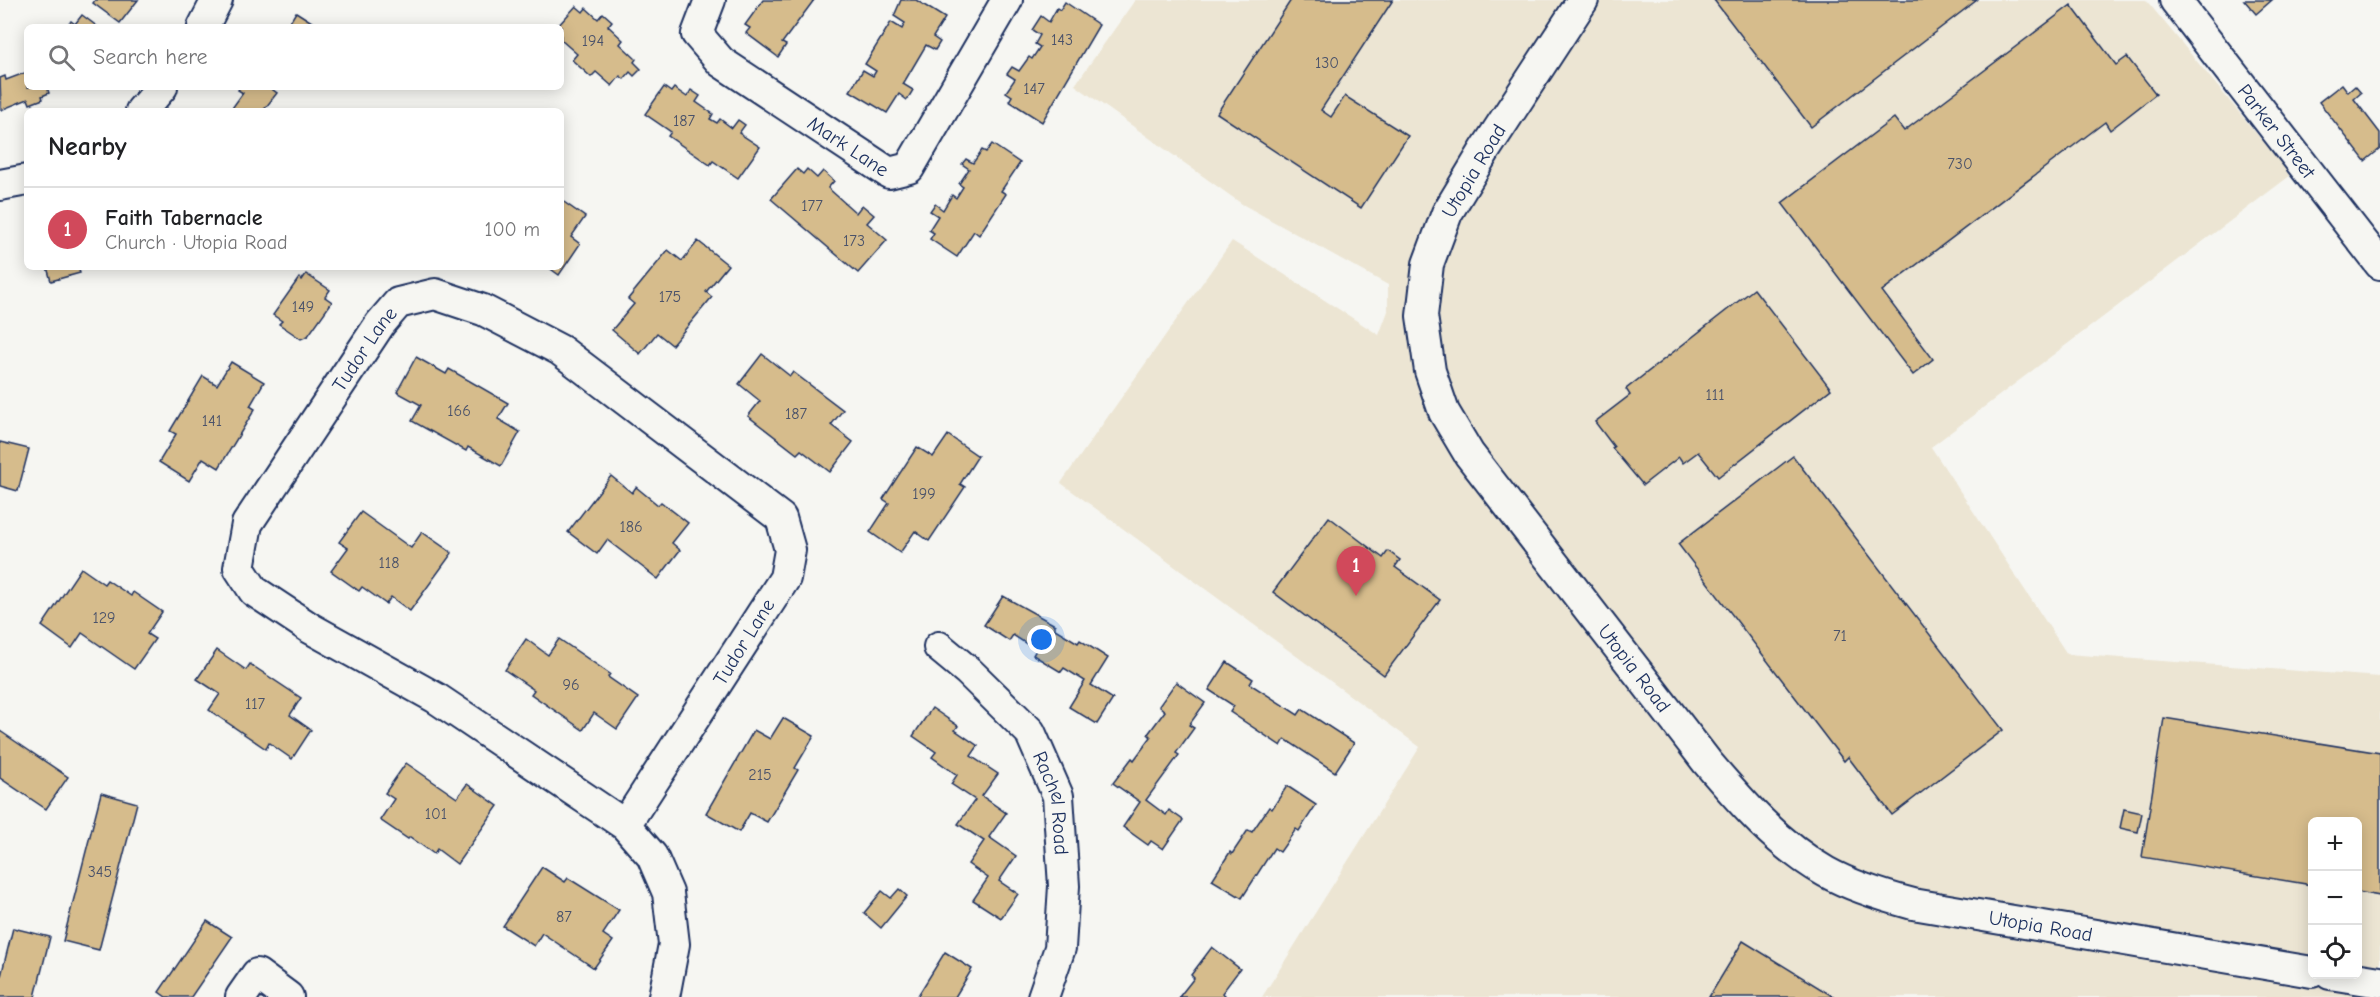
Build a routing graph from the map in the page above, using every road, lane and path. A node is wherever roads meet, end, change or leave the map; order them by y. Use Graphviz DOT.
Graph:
graph roads {
  1 [pos="218,0"];
  2 [pos="710,0"];
  3 [pos="1007,0"];
  4 [pos="1583,0"];
  5 [pos="2175,0"];
  6 [pos="205,24"];
  7 [pos="159,90"];
  8 [pos="144,108"];
  9 [pos="24,181"];
  10 [pos="0,185"];
  11 [pos="2380,264"];
  12 [pos="939,647"];
  13 [pos="626,825"];
  14 [pos="2308,971"];
  15 [pos="2359,979"];
  16 [pos="2380,982"];
  17 [pos="241,997"];
  18 [pos="288,997"];
  19 [pos="664,997"];
  20 [pos="1043,997"];
  1 -- 6 [label="street"];
  2 -- 3 [label="street, Mark Lane"];
  4 -- 14 [label="street, Utopia Road"];
  5 -- 11 [label="street, Parker Street"];
  7 -- 8 [label="street"];
  9 -- 10 [label="street"];
  12 -- 20 [label="street, Rachel Road"];
  13 -- 13 [label="street, Tudor Lane"];
  13 -- 19 [label="street, Tudor Lane"];
  15 -- 16 [label="street"];
  17 -- 18 [label="street"];
}
